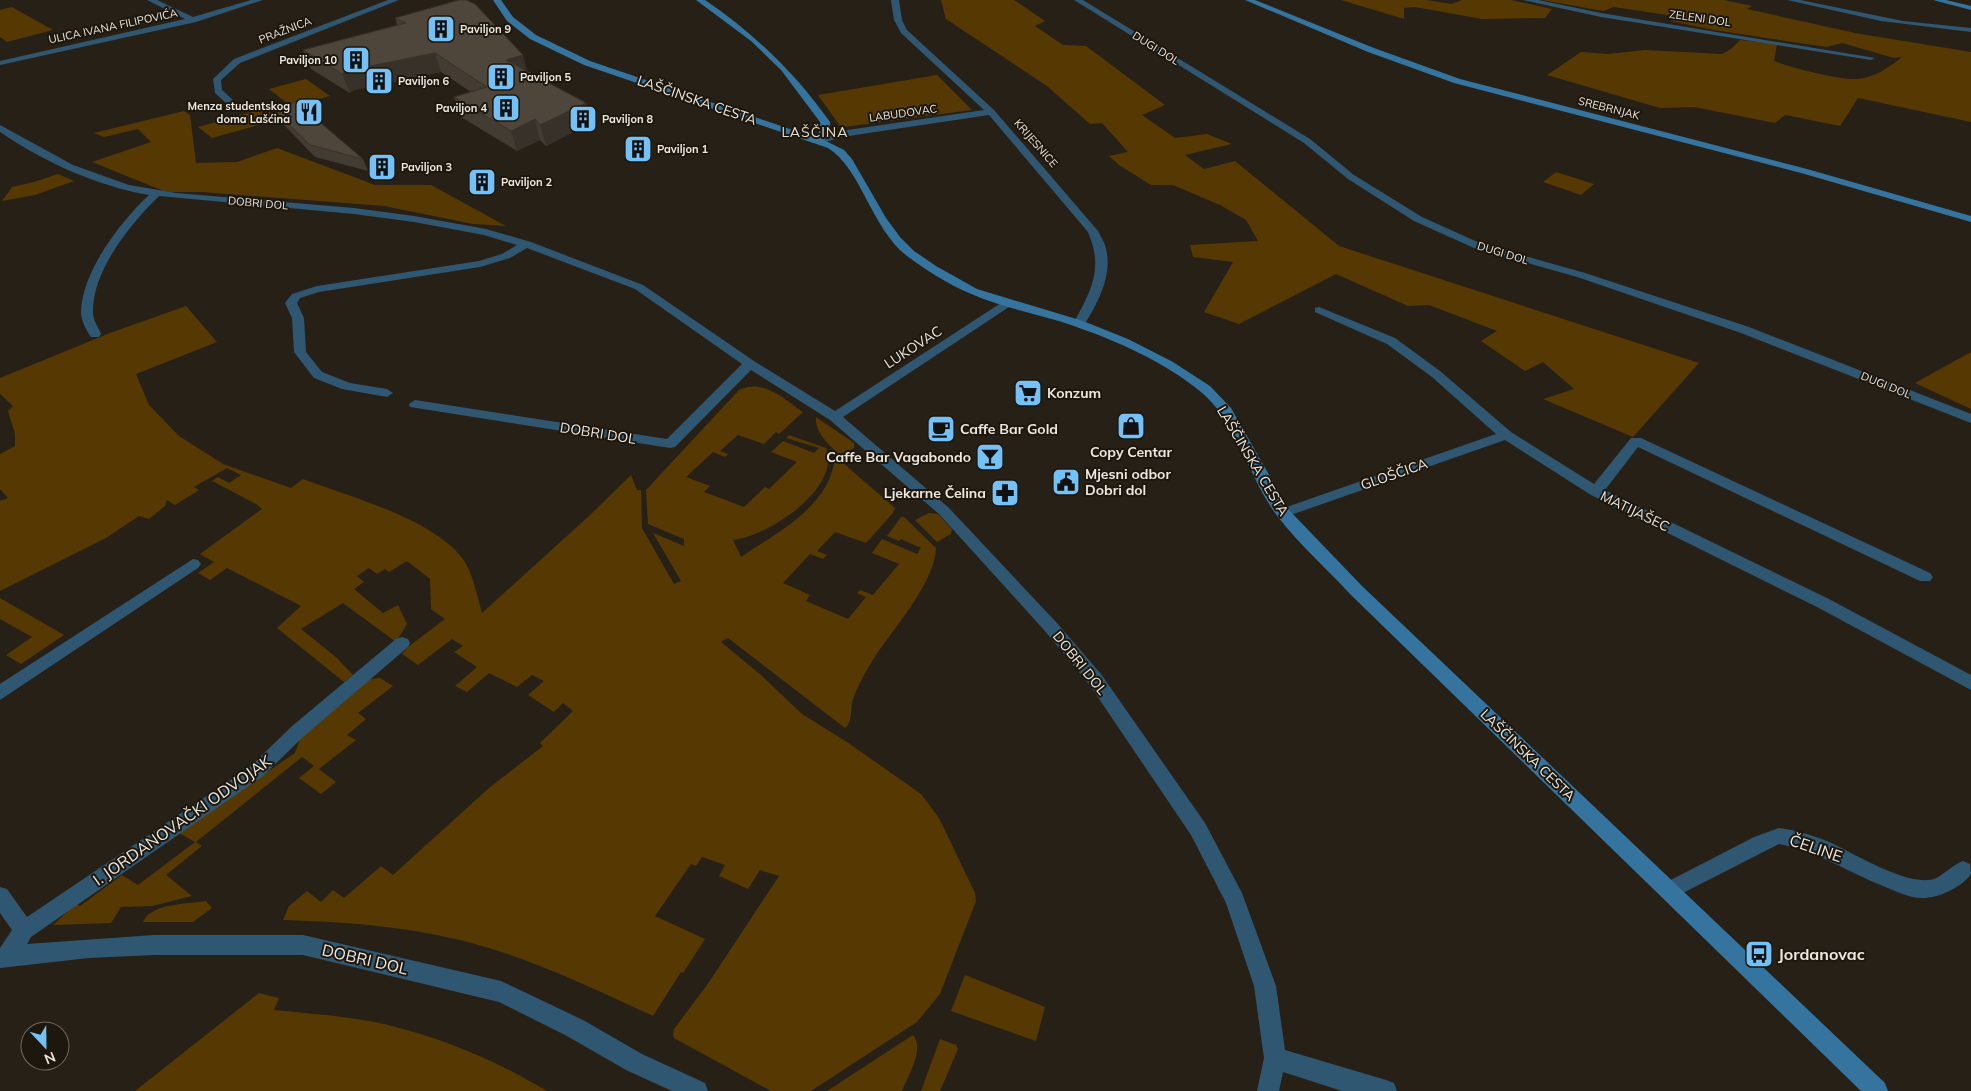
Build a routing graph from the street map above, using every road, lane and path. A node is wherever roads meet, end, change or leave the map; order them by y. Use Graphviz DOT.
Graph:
graph roads {
  1 [pos="151,0"];
  2 [pos="259,0"];
  3 [pos="395,0"];
  4 [pos="497,0"];
  5 [pos="700,0"];
  6 [pos="895,0"];
  7 [pos="1078,0"];
  8 [pos="1249,0"];
  9 [pos="1527,0"];
  10 [pos="1791,0"];
  11 [pos="1937,0"];
  12 [pos="1971,8"];
  13 [pos="192,20"];
  14 [pos="1971,30"];
  15 [pos="1871,58"];
  16 [pos="0,63"];
  17 [pos="230,102"];
  18 [pos="991,112"];
  19 [pos="0,128"];
  20 [pos="819,140"];
  21 [pos="156,194"];
  22 [pos="1971,219"];
  23 [pos="527,244"];
  24 [pos="1008,303"];
  25 [pos="1319,310"];
  26 [pos="1079,324"];
  27 [pos="95,334"];
  28 [pos="750,364"];
  29 [pos="387,393"];
  30 [pos="415,404"];
  31 [pos="835,417"];
  32 [pos="1971,419"];
  33 [pos="1506,435"];
  34 [pos="1596,492"];
  35 [pos="1282,513"];
  36 [pos="193,564"];
  37 [pos="1925,577"];
  38 [pos="402,643"];
  39 [pos="1971,683"];
  40 [pos="0,693"];
  41 [pos="1963,870"];
  42 [pos="1670,890"];
  43 [pos="0,896"];
  44 [pos="24,930"];
  45 [pos="4,957"];
  46 [pos="1275,1058"];
  47 [pos="697,1091"];
  48 [pos="1268,1091"];
  49 [pos="1386,1091"];
  50 [pos="1877,1091"];
  1 -- 13 [label="street"];
  2 -- 13 [label="street, ULICA IVANA FILIPOVIĆA"];
  3 -- 17 [label="street, PRAŽNICA"];
  4 -- 20 [label="main road, LAŠČINSKA CESTA"];
  5 -- 20 [label="main road"];
  6 -- 18 [label="street, KRIJESNICE"];
  7 -- 32 [label="street, DUGI DOL"];
  8 -- 22 [label="main road, SREBRNJAK"];
  9 -- 15 [label="street, ZELENI DOL"];
  10 -- 14 [label="street"];
  11 -- 12 [label="main road"];
  13 -- 16 [label="street, ULICA IVANA FILIPOVIĆA"];
  18 -- 20 [label="street, LABUDOVAC"];
  18 -- 26 [label="street, KRIJESNICE"];
  19 -- 21 [label="street, DOBRI DOL"];
  20 -- 24 [label="main road, LAŠČINSKA CESTA"];
  21 -- 23 [label="street, DOBRI DOL"];
  21 -- 27 [label="street"];
  23 -- 28 [label="street, DOBRI DOL"];
  23 -- 29 [label="street"];
  24 -- 26 [label="main road, LAŠČINSKA CESTA"];
  24 -- 31 [label="street, LUKOVAC"];
  25 -- 33 [label="street, MATIJAŠEC"];
  26 -- 35 [label="main road, LAŠČINSKA CESTA"];
  28 -- 30 [label="street, DOBRI DOL"];
  28 -- 31 [label="street, DOBRI DOL"];
  31 -- 46 [label="street, DOBRI DOL"];
  33 -- 34 [label="street, MATIJAŠEC"];
  33 -- 35 [label="street, GLOŠČICA"];
  34 -- 37 [label="street"];
  34 -- 39 [label="street, MATIJAŠEC"];
  35 -- 42 [label="main road, LAŠČINSKA CESTA"];
  36 -- 40 [label="street"];
  38 -- 44 [label="street, I. JORDANOVAČKI ODVOJAK"];
  41 -- 42 [label="street, ČELINE"];
  42 -- 50 [label="main road, LAŠČINSKA CESTA"];
  43 -- 44 [label="street"];
  44 -- 45 [label="street, I. JORDANOVAČKI ODVOJAK"];
  45 -- 47 [label="street, DOBRI DOL"];
  46 -- 48 [label="street, DOBRI DOL"];
  46 -- 49 [label="street"];
}
